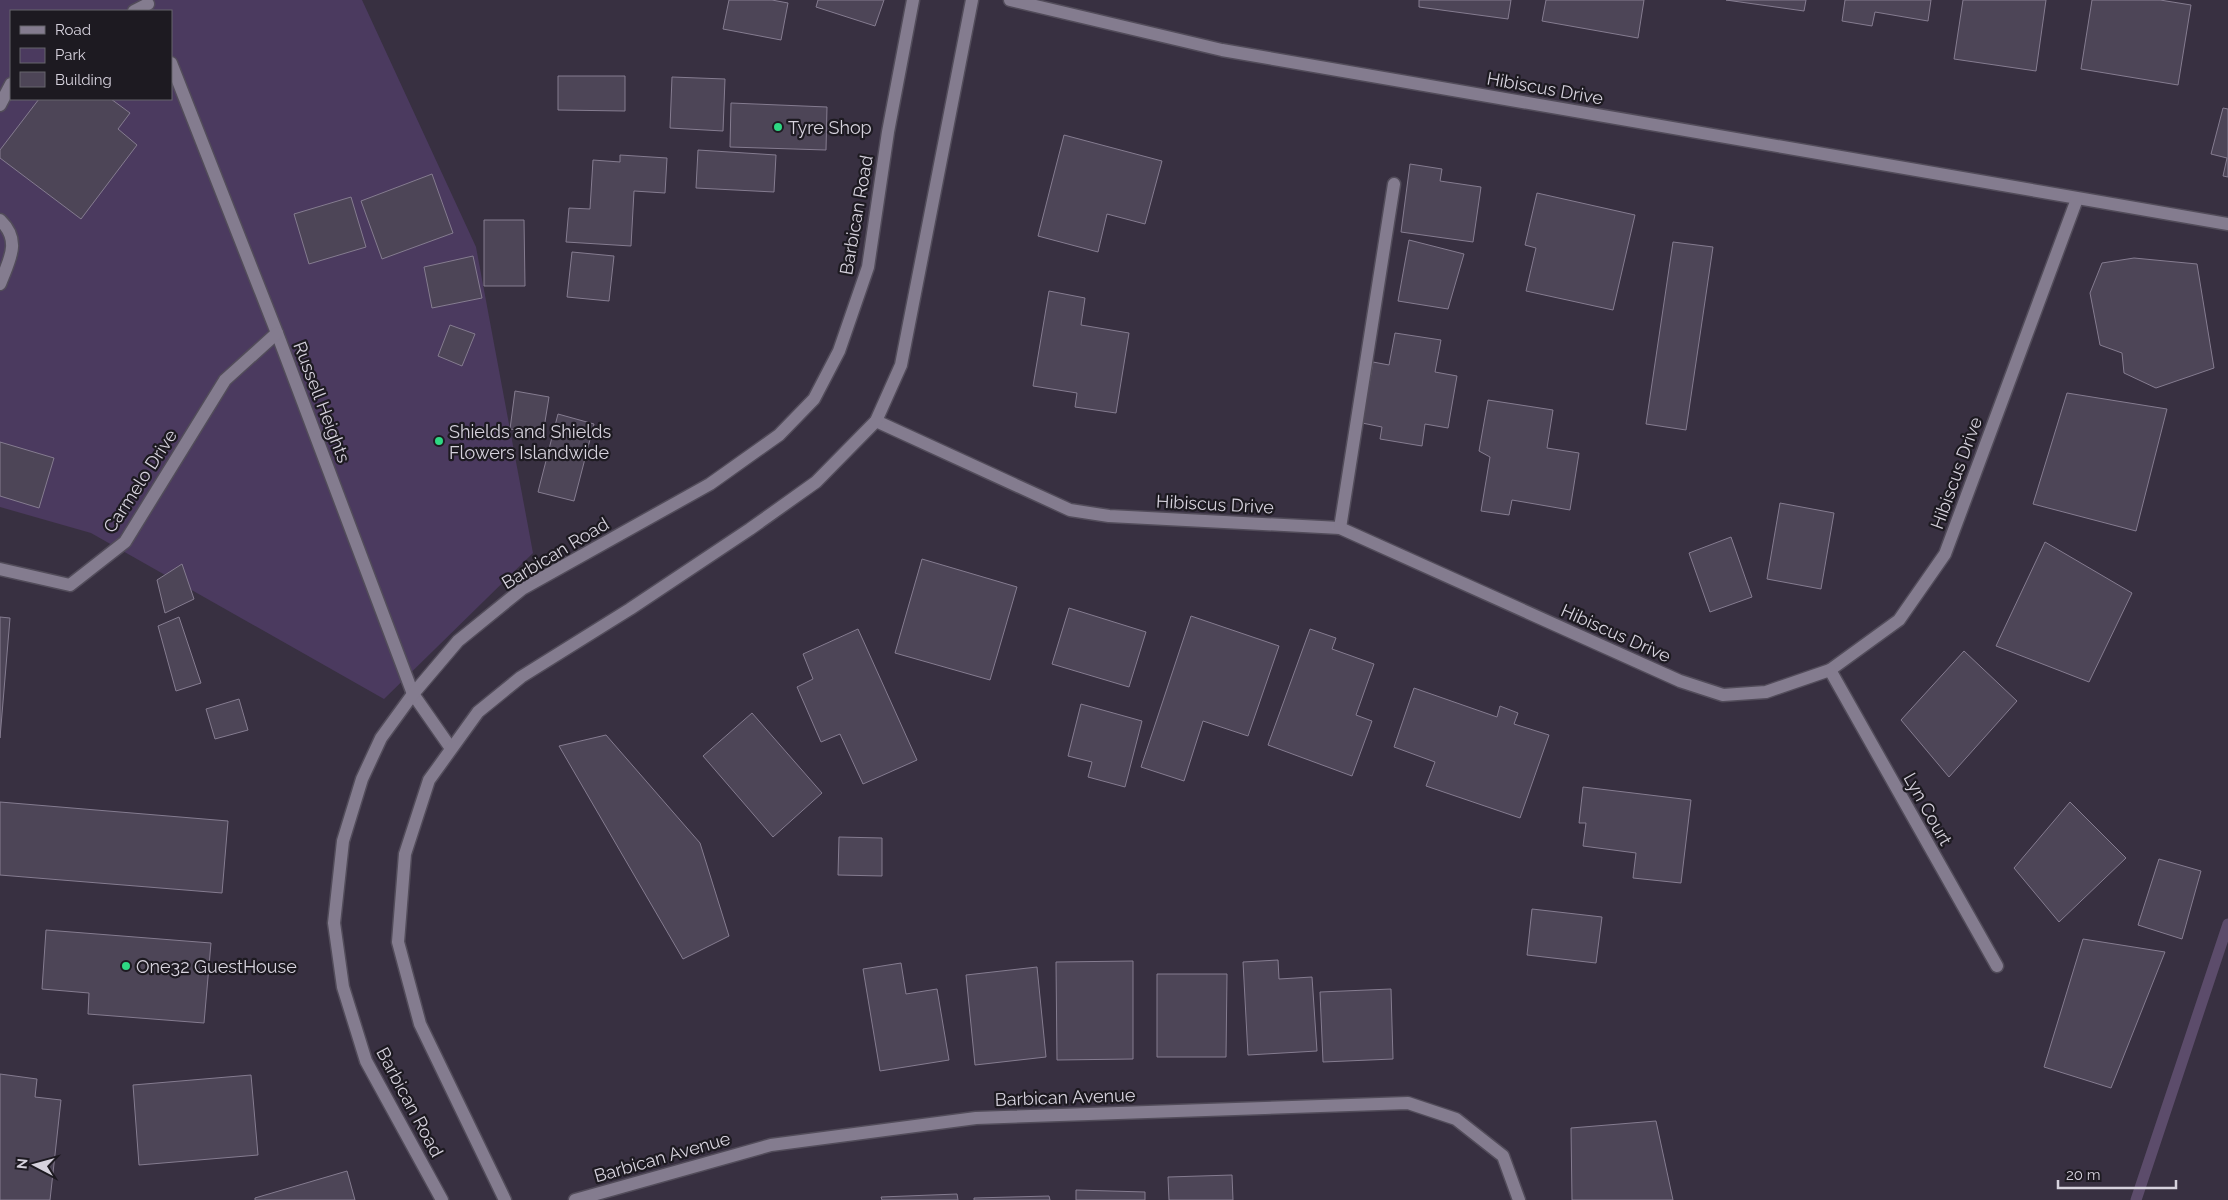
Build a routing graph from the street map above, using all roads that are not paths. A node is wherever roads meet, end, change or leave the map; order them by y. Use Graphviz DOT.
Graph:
graph roads {
  1 [pos="912,0"];
  2 [pos="972,0"];
  3 [pos="1010,0"];
  4 [pos="149,5"];
  5 [pos="136,10"];
  6 [pos="172,66"];
  7 [pos="10,86"];
  8 [pos="0,105"];
  9 [pos="1394,184"];
  10 [pos="2077,199"];
  11 [pos="0,220"];
  12 [pos="2228,224"];
  13 [pos="0,284"];
  14 [pos="277,333"];
  15 [pos="876,421"];
  16 [pos="1340,528"];
  17 [pos="0,570"];
  18 [pos="1830,670"];
  19 [pos="413,694"];
  20 [pos="450,747"];
  21 [pos="1997,966"];
  22 [pos="442,1200"];
  23 [pos="505,1200"];
  24 [pos="575,1200"];
  25 [pos="1519,1200"];
  1 -- 19 [label="street, Barbican Road"];
  2 -- 15 [label="street"];
  3 -- 10 [label="street, Hibiscus Drive"];
  4 -- 5 [label="street"];
  6 -- 14 [label="street, Russell Heights"];
  7 -- 8 [label="street"];
  9 -- 16 [label="street"];
  10 -- 12 [label="street, Hibiscus Drive"];
  10 -- 18 [label="street, Hibiscus Drive"];
  11 -- 13 [label="street"];
  14 -- 17 [label="street, Carmelo Drive"];
  14 -- 19 [label="street, Russell Heights"];
  15 -- 16 [label="street, Hibiscus Drive"];
  15 -- 20 [label="street"];
  16 -- 18 [label="street, Hibiscus Drive"];
  18 -- 21 [label="street, Lyn Court"];
  19 -- 20 [label="street, Russell Heights"];
  19 -- 22 [label="street, Barbican Road"];
  20 -- 23 [label="street"];
  24 -- 25 [label="street, Barbican Avenue"];
}
